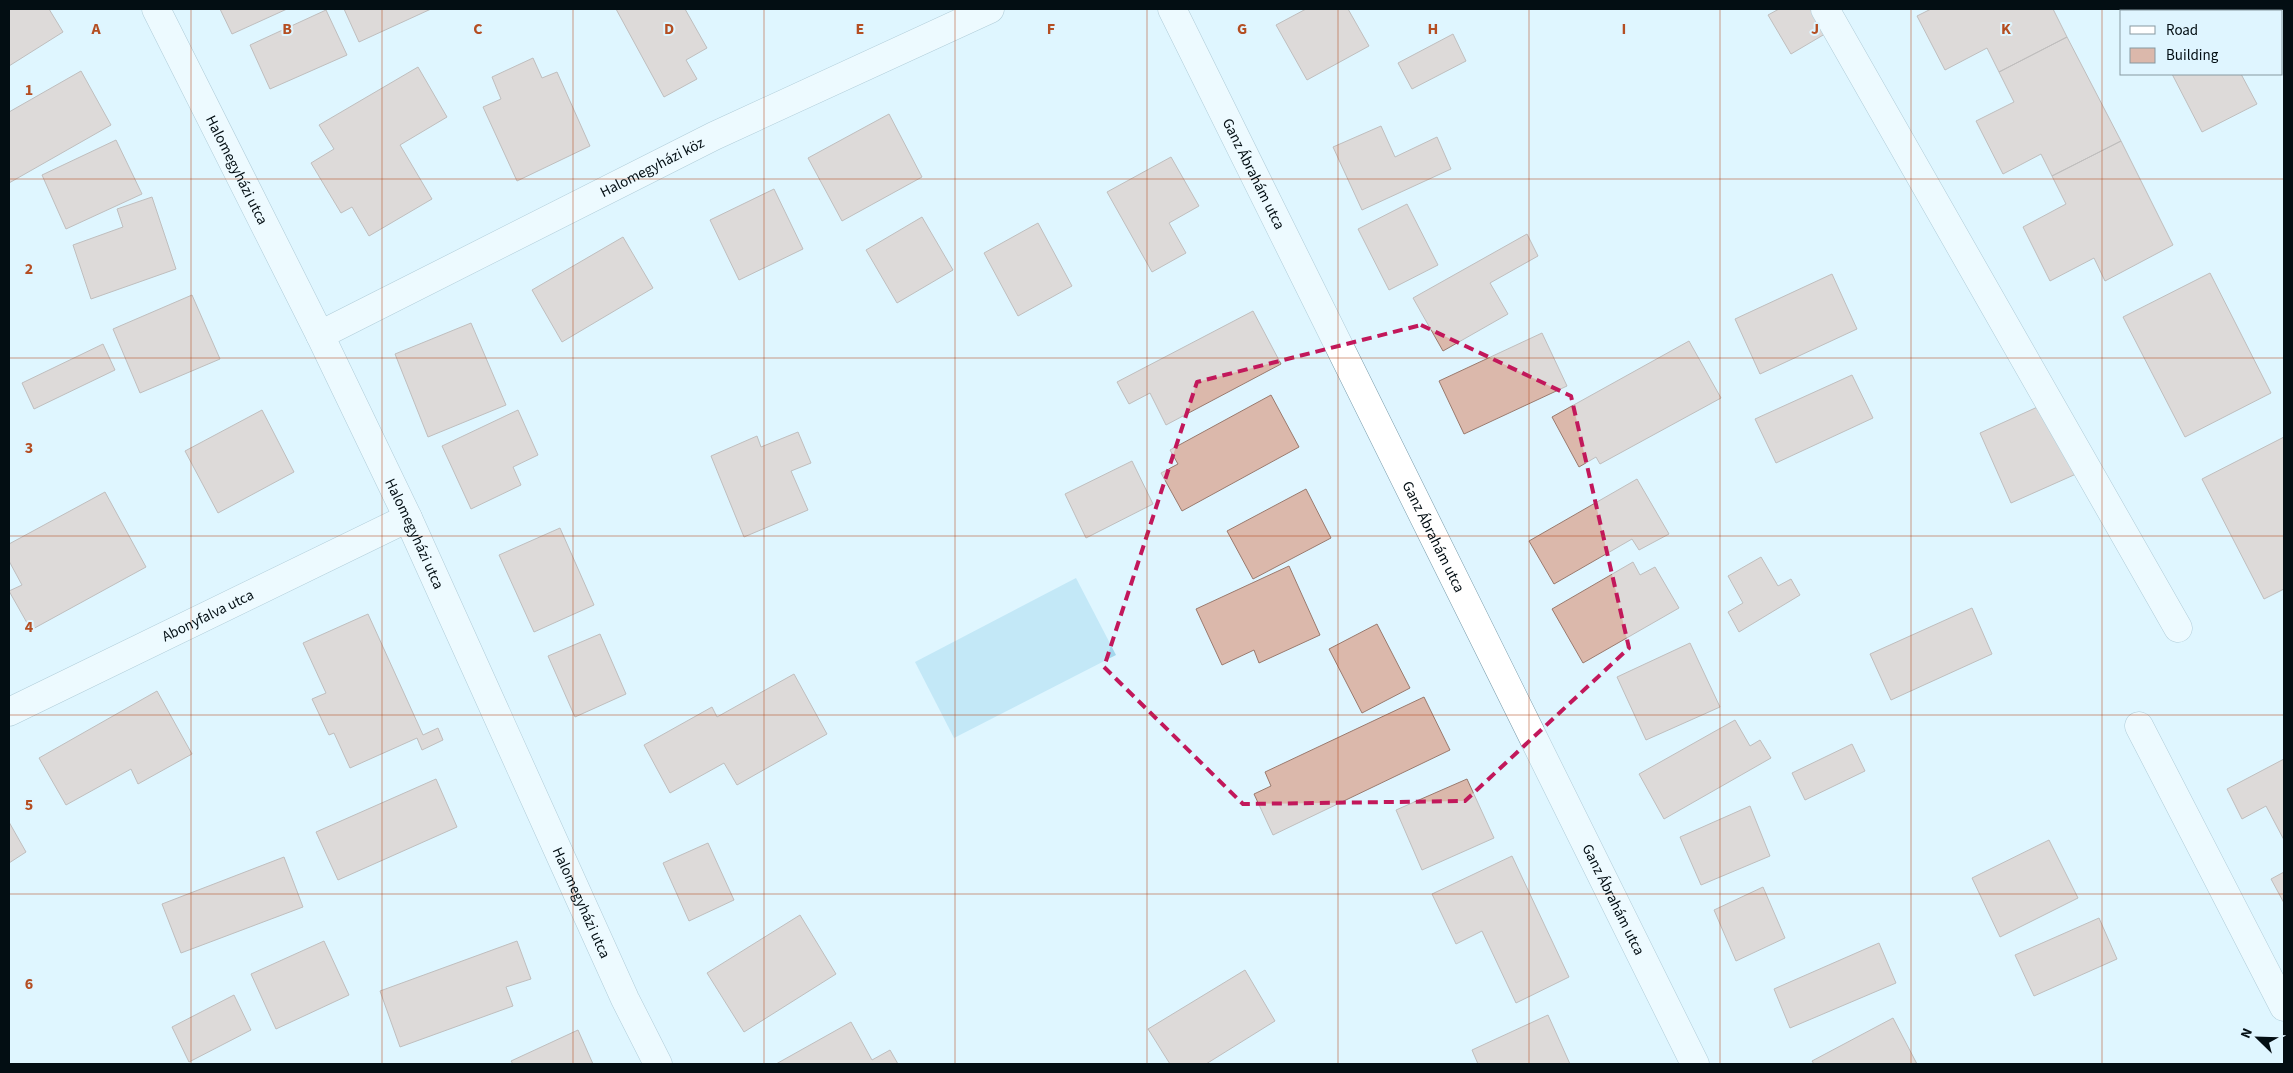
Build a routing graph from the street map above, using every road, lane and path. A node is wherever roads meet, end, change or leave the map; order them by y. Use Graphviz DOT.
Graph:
graph roads {
  1 [pos="156,9"];
  2 [pos="990,9"];
  3 [pos="1172,9"];
  4 [pos="1825,9"];
  5 [pos="320,335"];
  6 [pos="408,518"];
  7 [pos="2178,628"];
  8 [pos="9,712"];
  9 [pos="2139,726"];
  10 [pos="2284,1007"];
  11 [pos="658,1064"];
  12 [pos="1694,1064"];
  1 -- 5 [label="street, Halomegyházi utca"];
  2 -- 5 [label="street, Halomegyházi köz"];
  3 -- 12 [label="street, Ganz Ábrahám utca"];
  4 -- 7 [label="street"];
  5 -- 6 [label="street, Halomegyházi utca"];
  6 -- 8 [label="street, Abonyfalva utca"];
  6 -- 11 [label="street, Halomegyházi utca"];
  9 -- 10 [label="street"];
}
